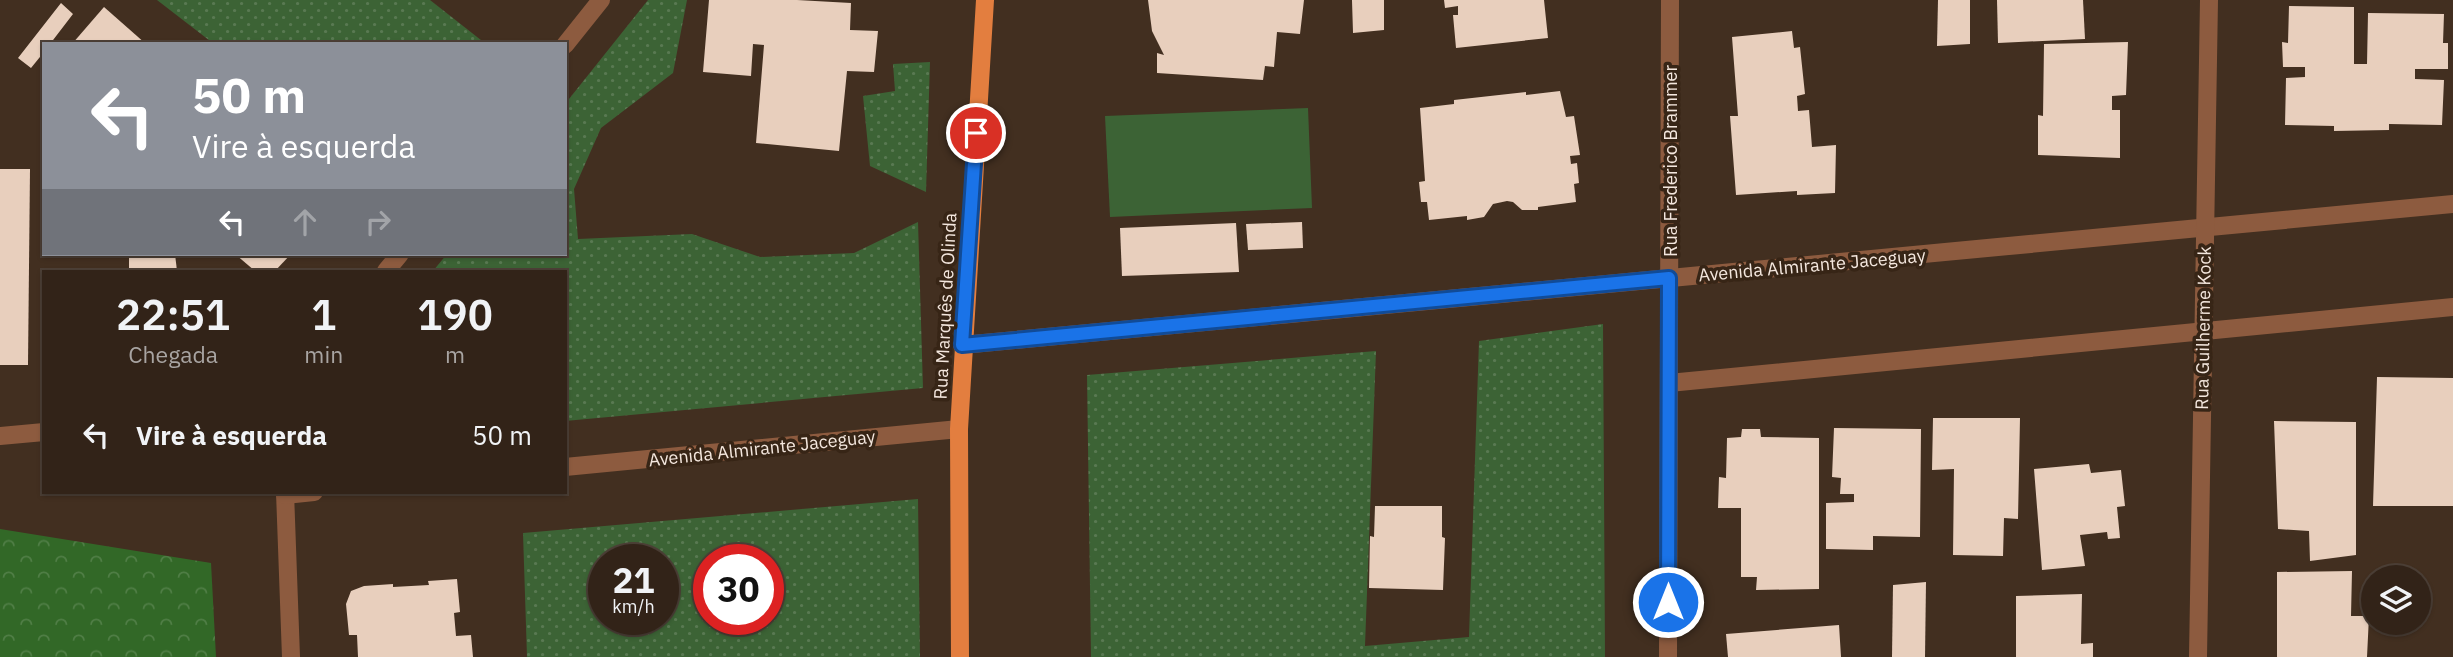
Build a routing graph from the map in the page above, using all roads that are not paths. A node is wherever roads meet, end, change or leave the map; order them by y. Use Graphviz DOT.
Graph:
graph roads {
  1 [pos="601,0"];
  2 [pos="985,0"];
  3 [pos="1671,0"];
  4 [pos="2209,0"];
  5 [pos="567,42"];
  6 [pos="2453,204"];
  7 [pos="2205,228"];
  8 [pos="398,256"];
  9 [pos="387,270"];
  10 [pos="1669,278"];
  11 [pos="2453,307"];
  12 [pos="2203,331"];
  13 [pos="962,345"];
  14 [pos="1669,383"];
  15 [pos="959,429"];
  16 [pos="42,432"];
  17 [pos="0,436"];
  18 [pos="567,467"];
  19 [pos="285,494"];
  20 [pos="291,657"];
  21 [pos="960,657"];
  22 [pos="1668,657"];
  23 [pos="2198,657"];
  1 -- 5 [label="street"];
  2 -- 13 [label="main road, Rua Marquês de Olinda"];
  3 -- 10 [label="street, Rua Frederico Brammer"];
  4 -- 7 [label="street, Rua Guilherme Kock"];
  6 -- 7 [label="street, Avenida Almirante Jaceguay"];
  7 -- 10 [label="street, Avenida Almirante Jaceguay"];
  7 -- 12 [label="street, Rua Guilherme Kock"];
  8 -- 9 [label="street"];
  10 -- 13 [label="street, Avenida Almirante Jaceguay"];
  10 -- 14 [label="street, Rua Frederico Brammer"];
  11 -- 12 [label="street"];
  12 -- 14 [label="street"];
  12 -- 23 [label="street, Rua Guilherme Kock"];
  13 -- 15 [label="main road, Rua Marquês de Olinda"];
  14 -- 22 [label="street, Rua Frederico Brammer"];
  15 -- 18 [label="street, Avenida Almirante Jaceguay"];
  15 -- 21 [label="main road, Rua Marquês de Olinda"];
  16 -- 17 [label="street"];
  19 -- 20 [label="street"];
}
